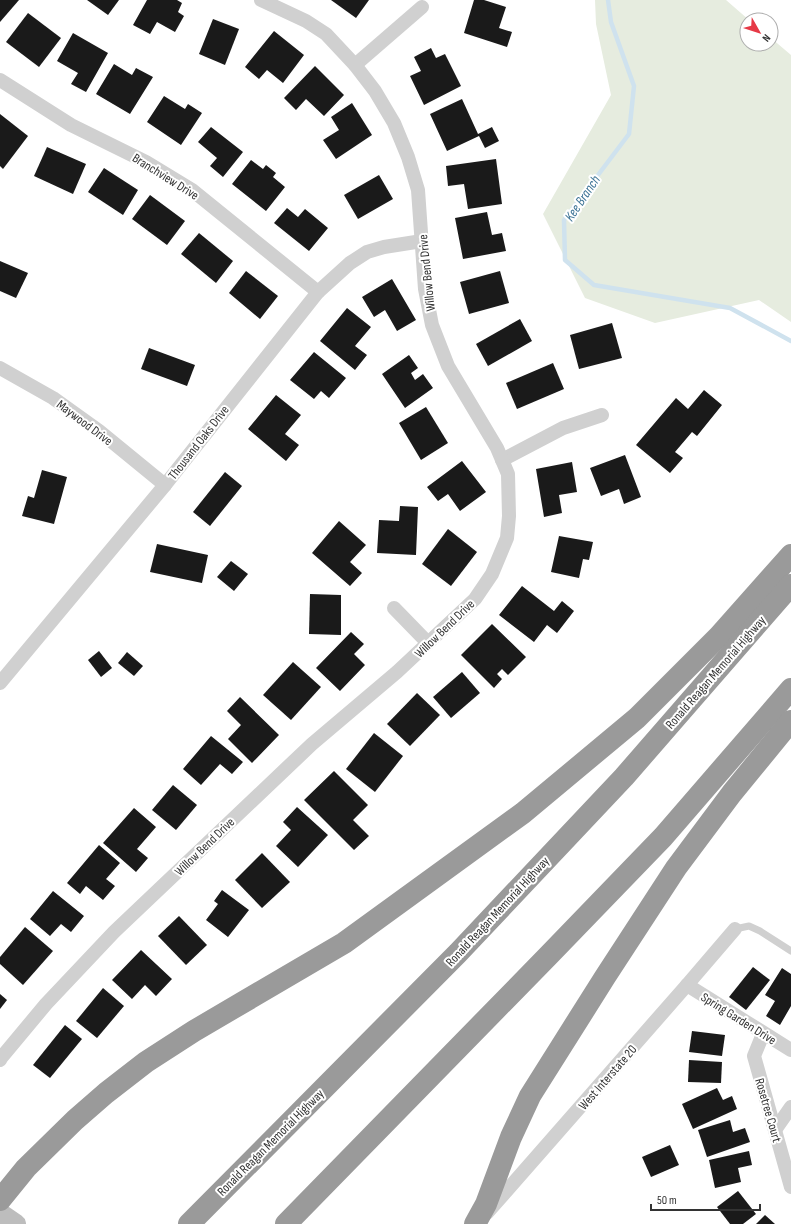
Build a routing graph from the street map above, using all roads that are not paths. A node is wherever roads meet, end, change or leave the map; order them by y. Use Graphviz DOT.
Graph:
graph roads {
  1 [pos="261,0"];
  2 [pos="422,7"];
  3 [pos="355,65"];
  4 [pos="0,80"];
  5 [pos="422,241"];
  6 [pos="318,292"];
  7 [pos="0,368"];
  8 [pos="602,415"];
  9 [pos="502,460"];
  10 [pos="165,485"];
  11 [pos="791,555"];
  12 [pos="791,585"];
  13 [pos="394,608"];
  14 [pos="428,643"];
  15 [pos="0,683"];
  16 [pos="791,689"];
  17 [pos="791,721"];
  18 [pos="735,929"];
  19 [pos="791,951"];
  20 [pos="687,985"];
  21 [pos="763,1034"];
  22 [pos="791,1050"];
  23 [pos="0,1060"];
  24 [pos="791,1107"];
  25 [pos="775,1130"];
  26 [pos="791,1187"];
  27 [pos="0,1200"];
  28 [pos="0,1213"];
  29 [pos="16,1224"];
  30 [pos="189,1224"];
  31 [pos="286,1224"];
  32 [pos="476,1224"];
  1 -- 3 [label="street, Willow Bend Drive"];
  2 -- 3 [label="street"];
  3 -- 5 [label="street, Willow Bend Drive"];
  4 -- 6 [label="street, Branchview Drive"];
  5 -- 6 [label="street, Thousand Oaks Drive"];
  5 -- 9 [label="street, Willow Bend Drive"];
  6 -- 10 [label="street, Thousand Oaks Drive"];
  7 -- 10 [label="street, Maywood Drive"];
  8 -- 9 [label="street"];
  9 -- 14 [label="street, Willow Bend Drive"];
  10 -- 15 [label="street, Thousand Oaks Drive"];
  11 -- 27 [label="highway"];
  12 -- 30 [label="highway, Ronald Reagan Memorial Highway"];
  13 -- 14 [label="street"];
  14 -- 23 [label="street, Willow Bend Drive"];
  16 -- 31 [label="highway"];
  17 -- 32 [label="highway"];
  18 -- 19 [label="lane"];
  18 -- 20 [label="street, West Interstate 20"];
  20 -- 21 [label="street, Spring Garden Drive"];
  20 -- 32 [label="street, West Interstate 20"];
  21 -- 22 [label="street, Spring Garden Drive"];
  21 -- 25 [label="street, Rosetree Court"];
  24 -- 25 [label="street"];
  25 -- 26 [label="street, Rosetree Court"];
  28 -- 29 [label="street"];
}
